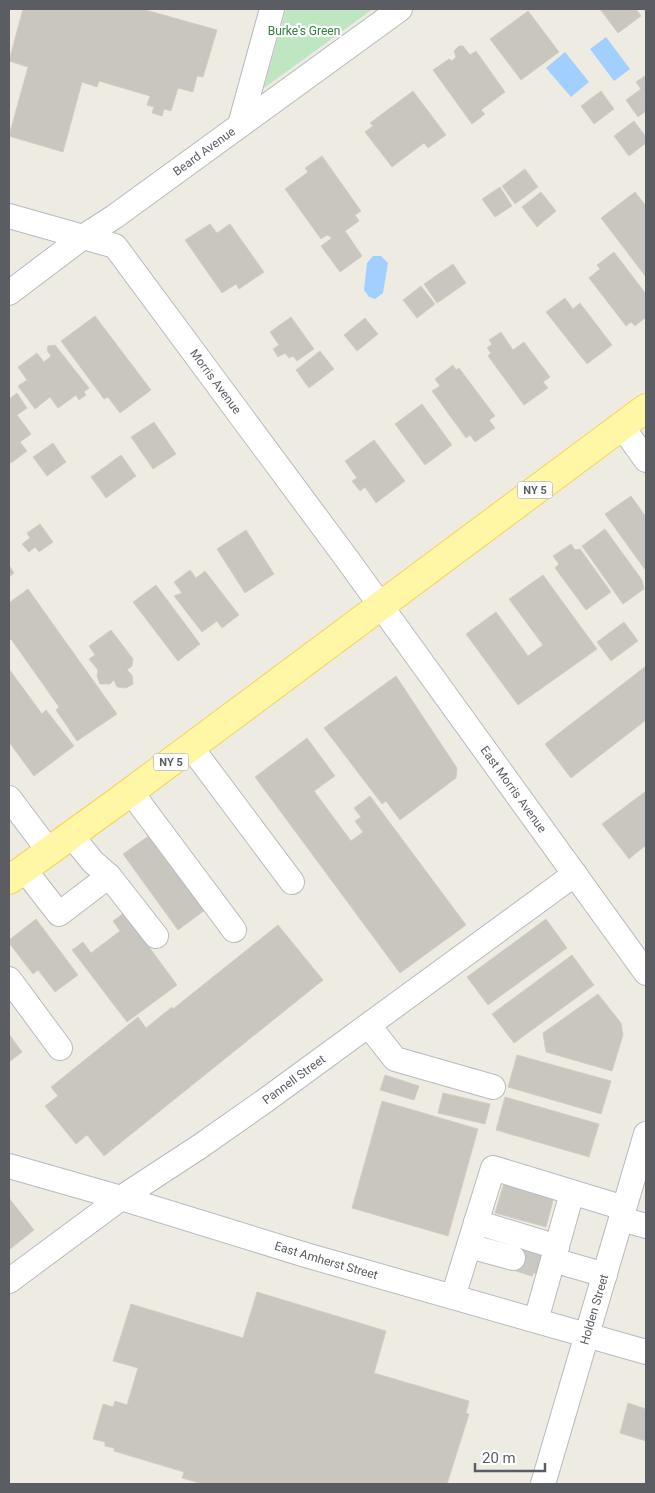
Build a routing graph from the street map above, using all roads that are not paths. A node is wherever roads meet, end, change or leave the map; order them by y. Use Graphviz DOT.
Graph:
graph roads {
  1 [pos="272,9"];
  2 [pos="400,9"];
  3 [pos="240,125"];
  4 [pos="9,216"];
  5 [pos="83,237"];
  6 [pos="9,293"];
  7 [pos="646,408"];
  8 [pos="621,425"];
  9 [pos="646,460"];
  10 [pos="380,606"];
  11 [pos="191,747"];
  12 [pos="131,792"];
  13 [pos="9,798"];
  14 [pos="71,835"];
  15 [pos="49,851"];
  16 [pos="16,874"];
  17 [pos="576,874"];
  18 [pos="109,876"];
  19 [pos="292,882"];
  20 [pos="234,930"];
  21 [pos="156,936"];
  22 [pos="646,973"];
  23 [pos="9,979"];
  24 [pos="369,1026"];
  25 [pos="60,1048"];
  26 [pos="493,1087"];
  27 [pos="646,1134"];
  28 [pos="9,1166"];
  29 [pos="572,1193"];
  30 [pos="122,1198"];
  31 [pos="623,1214"];
  32 [pos="476,1222"];
  33 [pos="646,1226"];
  34 [pos="469,1246"];
  35 [pos="512,1258"];
  36 [pos="551,1261"];
  37 [pos="605,1274"];
  38 [pos="9,1281"];
  39 [pos="453,1297"];
  40 [pos="536,1320"];
  41 [pos="587,1335"];
  42 [pos="646,1352"];
  43 [pos="542,1484"];
  1 -- 3 [label="street"];
  2 -- 3 [label="street, Beard Avenue"];
  3 -- 5 [label="street, Beard Avenue"];
  4 -- 5 [label="street, Morris Avenue"];
  5 -- 6 [label="street, Beard Avenue"];
  5 -- 10 [label="street, Morris Avenue"];
  7 -- 8 [label="main road, NY 5"];
  8 -- 9 [label="street"];
  8 -- 10 [label="main road, NY 5"];
  10 -- 11 [label="main road, NY 5"];
  10 -- 17 [label="street, East Morris Avenue"];
  11 -- 12 [label="main road, NY 5"];
  11 -- 19 [label="street"];
  12 -- 14 [label="main road, NY 5"];
  12 -- 20 [label="street"];
  13 -- 15 [label="street"];
  14 -- 15 [label="main road, NY 5"];
  14 -- 18 [label="street"];
  15 -- 16 [label="main road, NY 5"];
  16 -- 18 [label="street"];
  17 -- 22 [label="street, East Morris Avenue"];
  17 -- 24 [label="street, Pannell Street"];
  18 -- 21 [label="street"];
  23 -- 25 [label="street"];
  24 -- 26 [label="street"];
  24 -- 30 [label="street, Pannell Street"];
  27 -- 31 [label="street, Holden Street"];
  28 -- 30 [label="street, East Amherst Street"];
  29 -- 31 [label="street"];
  29 -- 32 [label="street"];
  29 -- 36 [label="street"];
  30 -- 38 [label="street, Pannell Street"];
  30 -- 39 [label="street, East Amherst Street"];
  31 -- 33 [label="street"];
  31 -- 37 [label="street, Holden Street"];
  32 -- 34 [label="street"];
  32 -- 36 [label="street"];
  34 -- 35 [label="street"];
  34 -- 39 [label="street"];
  36 -- 37 [label="street"];
  36 -- 40 [label="street"];
  37 -- 41 [label="street, Holden Street"];
  39 -- 40 [label="street, East Amherst Street"];
  40 -- 41 [label="street, East Amherst Street"];
  41 -- 42 [label="street, East Amherst Street"];
  41 -- 43 [label="street, Holden Street"];
}
